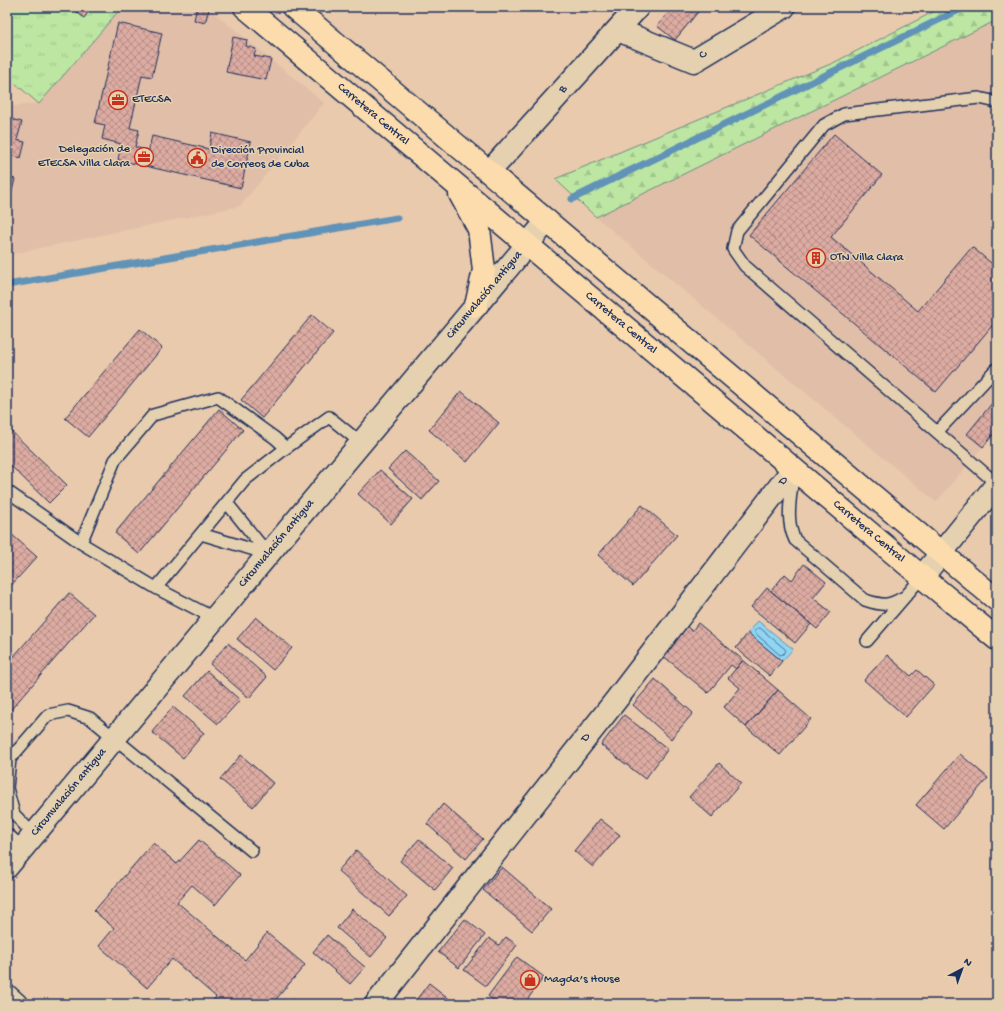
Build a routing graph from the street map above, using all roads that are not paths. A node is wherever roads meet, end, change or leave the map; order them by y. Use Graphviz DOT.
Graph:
graph roads {
  1 [pos="245,7"];
  2 [pos="293,7"];
  3 [pos="638,7"];
  4 [pos="784,7"];
  5 [pos="618,30"];
  6 [pos="997,102"];
  7 [pos="489,172"];
  8 [pos="455,184"];
  9 [pos="547,221"];
  10 [pos="527,245"];
  11 [pos="476,306"];
  12 [pos="997,368"];
  13 [pos="938,431"];
  14 [pos="361,443"];
  15 [pos="286,448"];
  16 [pos="793,469"];
  17 [pos="997,484"];
  18 [pos="7,491"];
  19 [pos="227,503"];
  20 [pos="201,534"];
  21 [pos="81,543"];
  22 [pos="941,553"];
  23 [pos="268,554"];
  24 [pos="922,577"];
  25 [pos="156,588"];
  26 [pos="904,597"];
  27 [pos="997,600"];
  28 [pos="214,618"];
  29 [pos="997,639"];
  30 [pos="866,641"];
  31 [pos="115,738"];
  32 [pos="34,835"];
  33 [pos="252,851"];
  34 [pos="11,853"];
  35 [pos="7,996"];
  36 [pos="16,1004"];
  37 [pos="376,1004"];
  1 -- 8 [label="main road, Carretera Central"];
  2 -- 7 [label="main road"];
  3 -- 5 [label="street, B"];
  4 -- 5 [label="street, C"];
  5 -- 7 [label="street, B"];
  6 -- 13 [label="lane"];
  7 -- 9 [label="main road"];
  8 -- 10 [label="main road, Carretera Central"];
  8 -- 11 [label="main road"];
  9 -- 10 [label="street, Circunvalación antigua"];
  9 -- 22 [label="main road"];
  10 -- 11 [label="street, Circunvalación antigua"];
  10 -- 16 [label="main road, Carretera Central"];
  11 -- 14 [label="street, Circunvalación antigua"];
  12 -- 13 [label="lane"];
  13 -- 17 [label="lane"];
  14 -- 15 [label="lane"];
  14 -- 23 [label="street, Circunvalación antigua"];
  15 -- 19 [label="lane"];
  15 -- 21 [label="lane"];
  16 -- 24 [label="main road, Carretera Central"];
  16 -- 26 [label="lane"];
  16 -- 37 [label="street, D"];
  17 -- 22 [label="street"];
  18 -- 21 [label="lane"];
  19 -- 20 [label="lane"];
  19 -- 23 [label="lane"];
  20 -- 23 [label="lane"];
  20 -- 25 [label="lane"];
  21 -- 25 [label="lane"];
  22 -- 24 [label="street"];
  22 -- 27 [label="main road"];
  23 -- 28 [label="street, Circunvalación antigua"];
  24 -- 26 [label="lane"];
  24 -- 29 [label="main road, Carretera Central"];
  25 -- 28 [label="lane"];
  26 -- 30 [label="lane"];
  28 -- 31 [label="street, Circunvalación antigua"];
  31 -- 32 [label="street, Circunvalación antigua"];
  31 -- 32 [label="lane"];
  31 -- 33 [label="lane"];
  32 -- 34 [label="street, Circunvalación antigua"];
  35 -- 36 [label="street"];
}
